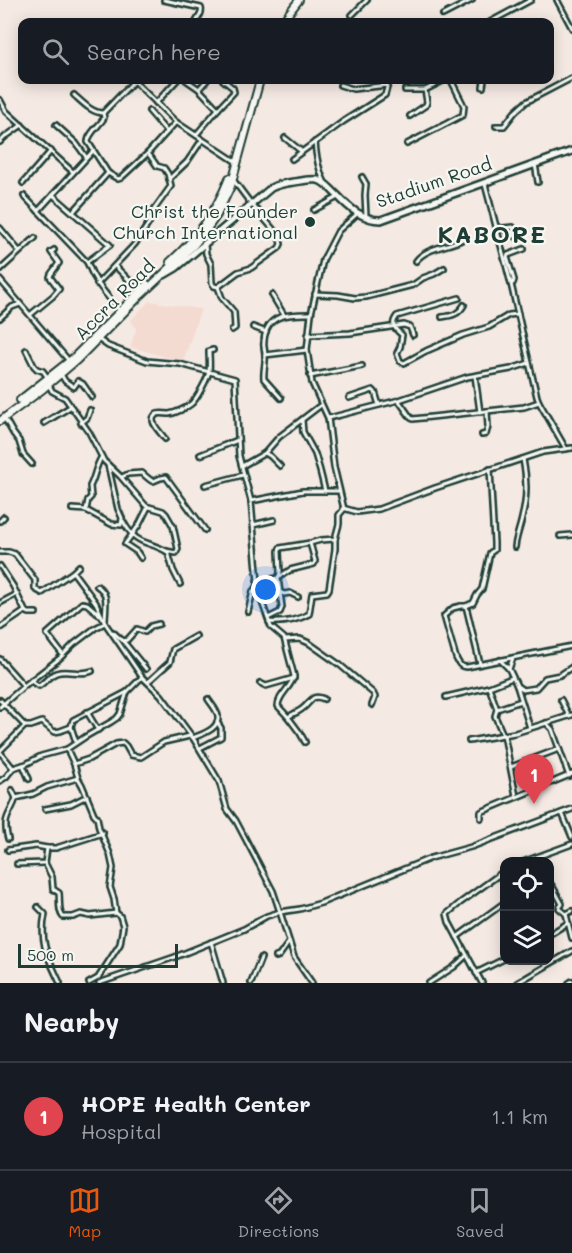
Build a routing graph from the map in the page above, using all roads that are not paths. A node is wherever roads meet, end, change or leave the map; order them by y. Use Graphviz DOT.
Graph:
graph roads {
  1 [pos="164,0"];
  2 [pos="297,0"];
  3 [pos="367,0"];
  4 [pos="472,0"];
  5 [pos="531,0"];
  6 [pos="557,0"];
  7 [pos="352,15"];
  8 [pos="443,15"];
  9 [pos="199,18"];
  10 [pos="283,18"];
  11 [pos="497,18"];
  12 [pos="572,28"];
  13 [pos="572,78"];
  14 [pos="131,84"];
  15 [pos="139,84"];
  16 [pos="173,84"];
  17 [pos="192,84"];
  18 [pos="203,84"];
  19 [pos="228,84"];
  20 [pos="257,84"];
  21 [pos="257,84"];
  22 [pos="437,84"];
  23 [pos="454,84"];
  24 [pos="483,84"];
  25 [pos="340,85"];
  26 [pos="388,85"];
  27 [pos="483,87"];
  28 [pos="199,89"];
  29 [pos="405,90"];
  30 [pos="425,90"];
  31 [pos="74,94"];
  32 [pos="0,100"];
  33 [pos="156,103"];
  34 [pos="218,109"];
  35 [pos="149,111"];
  36 [pos="103,113"];
  37 [pos="410,116"];
  38 [pos="176,122"];
  39 [pos="22,125"];
  40 [pos="56,125"];
  41 [pos="496,126"];
  42 [pos="167,132"];
  43 [pos="196,135"];
  44 [pos="285,138"];
  45 [pos="202,140"];
  46 [pos="0,142"];
  47 [pos="315,142"];
  48 [pos="407,144"];
  49 [pos="51,151"];
  50 [pos="93,151"];
  51 [pos="302,151"];
  52 [pos="572,151"];
  53 [pos="148,153"];
  54 [pos="86,157"];
  55 [pos="291,159"];
  56 [pos="235,161"];
  57 [pos="535,164"];
  58 [pos="73,172"];
  59 [pos="108,173"];
  60 [pos="321,175"];
  61 [pos="362,177"];
  62 [pos="169,179"];
  63 [pos="232,180"];
  64 [pos="309,180"];
  65 [pos="484,182"];
  66 [pos="538,182"];
  67 [pos="23,183"];
  68 [pos="326,184"];
  69 [pos="53,195"];
  70 [pos="24,196"];
  71 [pos="338,197"];
  72 [pos="252,204"];
  73 [pos="314,210"];
  74 [pos="38,211"];
  75 [pos="73,212"];
  76 [pos="358,214"];
  77 [pos="366,218"];
  78 [pos="496,225"];
  79 [pos="0,228"];
  80 [pos="34,238"];
  81 [pos="518,238"];
  82 [pos="463,239"];
  83 [pos="205,244"];
  84 [pos="524,249"];
  85 [pos="19,250"];
  86 [pos="54,250"];
  87 [pos="416,261"];
  88 [pos="87,262"];
  89 [pos="181,264"];
  90 [pos="115,266"];
  91 [pos="169,266"];
  92 [pos="444,268"];
  93 [pos="0,269"];
  94 [pos="161,277"];
  95 [pos="0,280"];
  96 [pos="132,283"];
  97 [pos="97,284"];
  98 [pos="511,284"];
  99 [pos="218,287"];
  100 [pos="315,294"];
  101 [pos="272,295"];
  102 [pos="459,298"];
  103 [pos="20,304"];
  104 [pos="464,305"];
  105 [pos="120,310"];
  106 [pos="311,314"];
  107 [pos="518,314"];
  108 [pos="30,315"];
  109 [pos="284,315"];
  110 [pos="442,317"];
  111 [pos="0,318"];
  112 [pos="394,326"];
  113 [pos="253,327"];
  114 [pos="232,330"];
  115 [pos="266,332"];
  116 [pos="308,335"];
  117 [pos="413,335"];
  118 [pos="95,337"];
  119 [pos="26,350"];
  120 [pos="213,350"];
  121 [pos="307,350"];
  122 [pos="265,355"];
  123 [pos="71,362"];
  124 [pos="529,363"];
  125 [pos="362,366"];
  126 [pos="209,372"];
  127 [pos="61,374"];
  128 [pos="310,376"];
  129 [pos="475,376"];
  130 [pos="48,381"];
  131 [pos="92,397"];
  132 [pos="281,398"];
  133 [pos="349,398"];
  134 [pos="399,400"];
  135 [pos="539,402"];
  136 [pos="321,405"];
  137 [pos="379,405"];
  138 [pos="70,406"];
  139 [pos="90,410"];
  140 [pos="487,411"];
  141 [pos="480,412"];
  142 [pos="2,418"];
  143 [pos="328,418"];
  144 [pos="302,420"];
  145 [pos="44,423"];
  146 [pos="81,423"];
  147 [pos="483,435"];
  148 [pos="165,439"];
  149 [pos="238,440"];
  150 [pos="572,448"];
  151 [pos="566,449"];
  152 [pos="265,453"];
  153 [pos="201,455"];
  154 [pos="101,458"];
  155 [pos="523,459"];
  156 [pos="32,464"];
  157 [pos="108,465"];
  158 [pos="242,466"];
  159 [pos="280,466"];
  160 [pos="490,469"];
  161 [pos="244,474"];
  162 [pos="122,477"];
  163 [pos="205,485"];
  164 [pos="325,491"];
  165 [pos="339,491"];
  166 [pos="251,501"];
  167 [pos="148,507"];
  168 [pos="343,508"];
  169 [pos="72,509"];
  170 [pos="86,510"];
  171 [pos="4,517"];
  172 [pos="122,520"];
  173 [pos="274,520"];
  174 [pos="0,521"];
  175 [pos="253,525"];
  176 [pos="205,530"];
  177 [pos="132,535"];
  178 [pos="572,535"];
  179 [pos="560,536"];
  180 [pos="335,539"];
  181 [pos="310,543"];
  182 [pos="514,547"];
  183 [pos="166,551"];
  184 [pos="0,552"];
  185 [pos="141,558"];
  186 [pos="0,566"];
  187 [pos="79,566"];
  188 [pos="73,572"];
  189 [pos="6,576"];
  190 [pos="278,578"];
  191 [pos="0,581"];
  192 [pos="180,584"];
  193 [pos="257,584"];
  194 [pos="97,586"];
  195 [pos="280,592"];
  196 [pos="17,594"];
  197 [pos="298,597"];
  198 [pos="0,603"];
  199 [pos="466,606"];
  200 [pos="25,611"];
  201 [pos="248,612"];
  202 [pos="36,613"];
  203 [pos="101,616"];
  204 [pos="268,620"];
  205 [pos="105,622"];
  206 [pos="159,624"];
  207 [pos="0,628"];
  208 [pos="112,631"];
  209 [pos="196,636"];
  210 [pos="285,640"];
  211 [pos="123,641"];
  212 [pos="572,646"];
  213 [pos="63,655"];
  214 [pos="513,658"];
  215 [pos="0,660"];
  216 [pos="500,660"];
  217 [pos="480,664"];
  218 [pos="572,667"];
  219 [pos="146,669"];
  220 [pos="509,669"];
  221 [pos="92,671"];
  222 [pos="142,677"];
  223 [pos="294,678"];
  224 [pos="512,678"];
  225 [pos="32,680"];
  226 [pos="148,682"];
  227 [pos="260,683"];
  228 [pos="24,686"];
  229 [pos="517,686"];
  230 [pos="489,687"];
  231 [pos="127,692"];
  232 [pos="446,697"];
  233 [pos="208,699"];
  234 [pos="324,699"];
  235 [pos="0,700"];
  236 [pos="561,700"];
  237 [pos="521,701"];
  238 [pos="372,705"];
  239 [pos="2,706"];
  240 [pos="497,709"];
  241 [pos="87,712"];
  242 [pos="570,716"];
  243 [pos="288,717"];
  244 [pos="217,722"];
  245 [pos="546,723"];
  246 [pos="26,726"];
  247 [pos="71,727"];
  248 [pos="530,728"];
  249 [pos="98,730"];
  250 [pos="503,735"];
  251 [pos="192,737"];
  252 [pos="469,741"];
  253 [pos="305,742"];
  254 [pos="76,743"];
  255 [pos="199,748"];
  256 [pos="67,749"];
  257 [pos="559,749"];
  258 [pos="0,751"];
  259 [pos="74,764"];
  260 [pos="23,765"];
  261 [pos="511,767"];
  262 [pos="12,768"];
  263 [pos="570,775"];
  264 [pos="78,778"];
  265 [pos="29,779"];
  266 [pos="0,781"];
  267 [pos="12,790"];
  268 [pos="87,796"];
  269 [pos="516,796"];
  270 [pos="16,798"];
  271 [pos="45,809"];
  272 [pos="572,809"];
  273 [pos="562,813"];
  274 [pos="482,818"];
  275 [pos="102,833"];
  276 [pos="572,837"];
  277 [pos="8,839"];
  278 [pos="572,844"];
  279 [pos="47,848"];
  280 [pos="8,850"];
  281 [pos="540,855"];
  282 [pos="534,857"];
  283 [pos="45,863"];
  284 [pos="17,864"];
  285 [pos="500,874"];
  286 [pos="554,889"];
  287 [pos="500,906"];
  288 [pos="38,907"];
  289 [pos="572,911"];
  290 [pos="280,912"];
  291 [pos="116,913"];
  292 [pos="566,914"];
  293 [pos="568,923"];
  294 [pos="554,931"];
  295 [pos="457,937"];
  296 [pos="572,938"];
  297 [pos="211,942"];
  298 [pos="290,942"];
  299 [pos="572,951"];
  300 [pos="467,955"];
  301 [pos="276,957"];
  302 [pos="261,958"];
  303 [pos="500,961"];
  304 [pos="476,973"];
  305 [pos="60,983"];
  306 [pos="89,983"];
  307 [pos="99,983"];
  308 [pos="224,983"];
  309 [pos="251,983"];
  310 [pos="312,983"];
  311 [pos="429,983"];
  312 [pos="482,983"];
  313 [pos="517,983"];
  1 -- 9 [label="street"];
  2 -- 10 [label="main road"];
  3 -- 7 [label="street"];
  4 -- 8 [label="street"];
  5 -- 11 [label="street"];
  6 -- 12 [label="street"];
  13 -- 41 [label="street"];
  14 -- 36 [label="street"];
  15 -- 33 [label="street"];
  16 -- 33 [label="street"];
  17 -- 28 [label="street"];
  18 -- 28 [label="street"];
  19 -- 34 [label="street"];
  20 -- 56 [label="main road, Accra Road"];
  21 -- 63 [label="main road, Accra Road"];
  22 -- 30 [label="street"];
  23 -- 48 [label="street"];
  24 -- 27 [label="street"];
  25 -- 26 [label="street"];
  26 -- 47 [label="street"];
  28 -- 34 [label="street"];
  29 -- 30 [label="street"];
  30 -- 37 [label="street"];
  31 -- 36 [label="street"];
  32 -- 39 [label="street"];
  33 -- 38 [label="street"];
  34 -- 43 [label="street"];
  35 -- 42 [label="street"];
  36 -- 50 [label="street"];
  38 -- 42 [label="street"];
  38 -- 43 [label="street"];
  39 -- 46 [label="street"];
  39 -- 49 [label="street"];
  40 -- 54 [label="street"];
  42 -- 53 [label="street"];
  43 -- 45 [label="street"];
  44 -- 51 [label="street"];
  45 -- 56 [label="street"];
  45 -- 62 [label="street"];
  47 -- 51 [label="street"];
  47 -- 60 [label="street"];
  49 -- 58 [label="street"];
  49 -- 67 [label="street"];
  50 -- 54 [label="street"];
  50 -- 59 [label="street"];
  51 -- 55 [label="street"];
  52 -- 57 [label="main road, Stadium Road"];
  53 -- 59 [label="street"];
  53 -- 62 [label="street"];
  54 -- 58 [label="street"];
  56 -- 91 [label="main road, Accra Road"];
  57 -- 65 [label="main road, Stadium Road"];
  57 -- 66 [label="street"];
  58 -- 69 [label="street"];
  59 -- 75 [label="street"];
  60 -- 64 [label="main road"];
  60 -- 68 [label="street"];
  61 -- 77 [label="street"];
  62 -- 90 [label="street"];
  63 -- 72 [label="street"];
  63 -- 91 [label="main road, Accra Road"];
  64 -- 68 [label="main road"];
  64 -- 72 [label="main road"];
  65 -- 77 [label="main road, Stadium Road"];
  65 -- 78 [label="street"];
  68 -- 71 [label="main road, Stadium Road"];
  69 -- 74 [label="street"];
  69 -- 75 [label="street"];
  70 -- 74 [label="street"];
  71 -- 73 [label="street"];
  71 -- 76 [label="main road, Stadium Road"];
  72 -- 83 [label="main road"];
  72 -- 99 [label="street"];
  74 -- 88 [label="street"];
  75 -- 88 [label="street"];
  76 -- 77 [label="main road, Stadium Road"];
  76 -- 100 [label="street"];
  78 -- 81 [label="street"];
  78 -- 98 [label="street"];
  79 -- 85 [label="street"];
  80 -- 85 [label="street"];
  82 -- 87 [label="street"];
  83 -- 89 [label="main road"];
  83 -- 99 [label="street"];
  84 -- 98 [label="street"];
  85 -- 93 [label="street"];
  86 -- 108 [label="street"];
  88 -- 97 [label="street"];
  89 -- 91 [label="main road"];
  89 -- 94 [label="main road"];
  90 -- 96 [label="street"];
  90 -- 97 [label="street"];
  91 -- 94 [label="main road, Accra Road"];
  91 -- 105 [label="main road, Accra Road"];
  92 -- 100 [label="street"];
  94 -- 118 [label="main road, Accra Road"];
  95 -- 103 [label="street"];
  97 -- 105 [label="street"];
  98 -- 107 [label="street"];
  99 -- 114 [label="street"];
  100 -- 106 [label="street"];
  101 -- 109 [label="street"];
  102 -- 112 [label="street"];
  103 -- 108 [label="street"];
  103 -- 111 [label="street"];
  104 -- 110 [label="street"];
  105 -- 118 [label="main road, Accra Road"];
  106 -- 109 [label="street"];
  106 -- 116 [label="street"];
  107 -- 112 [label="street"];
  107 -- 124 [label="street"];
  108 -- 123 [label="street"];
  109 -- 115 [label="street"];
  112 -- 116 [label="street"];
  112 -- 117 [label="street"];
  113 -- 115 [label="street"];
  115 -- 122 [label="street"];
  116 -- 121 [label="street"];
  118 -- 123 [label="main road, Accra Road"];
  118 -- 126 [label="street"];
  119 -- 130 [label="street"];
  120 -- 126 [label="street"];
  121 -- 122 [label="street"];
  121 -- 128 [label="street"];
  122 -- 132 [label="street"];
  123 -- 127 [label="main road, Accra Road"];
  123 -- 130 [label="main road, Accra Road"];
  124 -- 129 [label="street"];
  124 -- 135 [label="street"];
  125 -- 128 [label="street"];
  126 -- 148 [label="street"];
  126 -- 149 [label="street"];
  127 -- 130 [label="main road, Accra Road"];
  127 -- 131 [label="street"];
  128 -- 136 [label="street"];
  129 -- 134 [label="street"];
  129 -- 141 [label="street"];
  130 -- 138 [label="street"];
  130 -- 142 [label="main road, Accra Road"];
  133 -- 137 [label="street"];
  134 -- 137 [label="street"];
  134 -- 141 [label="street"];
  135 -- 140 [label="street"];
  135 -- 151 [label="street"];
  136 -- 143 [label="street"];
  136 -- 144 [label="street"];
  137 -- 143 [label="street"];
  138 -- 145 [label="street"];
  138 -- 146 [label="street"];
  139 -- 146 [label="street"];
  140 -- 141 [label="street"];
  140 -- 147 [label="street"];
  142 -- 156 [label="street"];
  143 -- 165 [label="street"];
  144 -- 152 [label="street"];
  144 -- 164 [label="street"];
  146 -- 154 [label="street"];
  149 -- 153 [label="street"];
  149 -- 158 [label="street"];
  150 -- 151 [label="street"];
  151 -- 155 [label="street"];
  152 -- 158 [label="street"];
  152 -- 159 [label="street"];
  154 -- 157 [label="street"];
  154 -- 170 [label="street"];
  155 -- 160 [label="street"];
  155 -- 182 [label="street"];
  157 -- 162 [label="street"];
  157 -- 172 [label="street"];
  158 -- 161 [label="street"];
  160 -- 168 [label="street"];
  160 -- 199 [label="street"];
  161 -- 163 [label="street"];
  161 -- 166 [label="street"];
  162 -- 167 [label="street"];
  162 -- 176 [label="street"];
  164 -- 165 [label="street"];
  164 -- 166 [label="street"];
  165 -- 168 [label="street"];
  166 -- 175 [label="street"];
  167 -- 177 [label="street"];
  167 -- 183 [label="street"];
  168 -- 180 [label="street"];
  169 -- 170 [label="street"];
  170 -- 172 [label="street"];
  171 -- 174 [label="street"];
  172 -- 177 [label="street"];
  173 -- 175 [label="street"];
  175 -- 193 [label="street"];
  177 -- 183 [label="street"];
  177 -- 185 [label="street"];
  178 -- 179 [label="street"];
  180 -- 181 [label="street"];
  180 -- 204 [label="street"];
  181 -- 190 [label="street"];
  181 -- 190 [label="street"];
  183 -- 192 [label="street"];
  184 -- 188 [label="street"];
  186 -- 189 [label="street"];
  187 -- 188 [label="street"];
  188 -- 203 [label="street"];
  189 -- 191 [label="street"];
  189 -- 196 [label="street"];
  190 -- 193 [label="street"];
  190 -- 195 [label="street"];
  193 -- 201 [label="street"];
  193 -- 204 [label="street"];
  194 -- 205 [label="street"];
  195 -- 197 [label="street"];
  195 -- 204 [label="street"];
  196 -- 198 [label="street"];
  196 -- 200 [label="street"];
  199 -- 217 [label="street"];
  199 -- 217 [label="street"];
  200 -- 202 [label="street"];
  200 -- 207 [label="street"];
  203 -- 205 [label="street"];
  203 -- 213 [label="street"];
  204 -- 210 [label="street"];
  205 -- 208 [label="street"];
  205 -- 213 [label="street"];
  206 -- 211 [label="street"];
  208 -- 211 [label="street"];
  208 -- 222 [label="street"];
  209 -- 226 [label="street"];
  210 -- 223 [label="street"];
  210 -- 238 [label="street"];
  211 -- 219 [label="street"];
  212 -- 214 [label="street"];
  213 -- 225 [label="street"];
  214 -- 216 [label="street"];
  214 -- 220 [label="street"];
  215 -- 228 [label="street"];
  216 -- 217 [label="street"];
  216 -- 220 [label="street"];
  218 -- 229 [label="street"];
  220 -- 224 [label="street"];
  221 -- 225 [label="street"];
  222 -- 226 [label="street"];
  222 -- 231 [label="street"];
  223 -- 227 [label="street"];
  223 -- 243 [label="street"];
  224 -- 229 [label="street"];
  224 -- 230 [label="street"];
  225 -- 228 [label="street"];
  226 -- 251 [label="street"];
  228 -- 239 [label="street"];
  229 -- 237 [label="street"];
  230 -- 232 [label="street"];
  230 -- 240 [label="street"];
  231 -- 241 [label="street"];
  231 -- 249 [label="street"];
  233 -- 244 [label="street"];
  234 -- 243 [label="street"];
  235 -- 239 [label="street"];
  236 -- 242 [label="street"];
  237 -- 240 [label="street"];
  237 -- 248 [label="street"];
  239 -- 246 [label="street"];
  240 -- 250 [label="street"];
  241 -- 247 [label="street"];
  241 -- 249 [label="street"];
  242 -- 245 [label="street"];
  243 -- 253 [label="street"];
  244 -- 251 [label="street"];
  244 -- 255 [label="street"];
  245 -- 248 [label="street"];
  245 -- 257 [label="street"];
  246 -- 247 [label="street"];
  246 -- 258 [label="street"];
  247 -- 254 [label="street"];
  248 -- 250 [label="street"];
  249 -- 254 [label="street"];
  250 -- 252 [label="street"];
  250 -- 261 [label="street"];
  251 -- 255 [label="street"];
  251 -- 259 [label="street"];
  254 -- 256 [label="street"];
  255 -- 290 [label="street"];
  256 -- 259 [label="street"];
  256 -- 260 [label="street"];
  257 -- 261 [label="street"];
  257 -- 263 [label="street"];
  258 -- 262 [label="street"];
  259 -- 264 [label="street"];
  260 -- 262 [label="street"];
  260 -- 265 [label="street"];
  261 -- 269 [label="street"];
  262 -- 266 [label="street"];
  263 -- 269 [label="street"];
  264 -- 268 [label="street"];
  264 -- 270 [label="street"];
  267 -- 270 [label="street"];
  268 -- 271 [label="street"];
  268 -- 275 [label="street"];
  269 -- 274 [label="street"];
  270 -- 277 [label="street"];
  272 -- 273 [label="street"];
  273 -- 276 [label="street"];
  273 -- 290 [label="street"];
  275 -- 279 [label="street"];
  275 -- 291 [label="street"];
  278 -- 281 [label="street"];
  279 -- 280 [label="street"];
  279 -- 283 [label="street"];
  281 -- 282 [label="street"];
  283 -- 284 [label="street"];
  283 -- 291 [label="street"];
  285 -- 295 [label="street"];
  286 -- 292 [label="street"];
  287 -- 295 [label="street"];
  288 -- 305 [label="street"];
  289 -- 292 [label="street"];
  290 -- 297 [label="street"];
  290 -- 298 [label="street"];
  291 -- 306 [label="street"];
  292 -- 293 [label="street"];
  293 -- 294 [label="street"];
  293 -- 296 [label="street"];
  295 -- 300 [label="street"];
  297 -- 307 [label="street"];
  297 -- 308 [label="street"];
  298 -- 301 [label="street"];
  298 -- 310 [label="street"];
  299 -- 313 [label="street"];
  300 -- 304 [label="street"];
  300 -- 311 [label="street"];
  302 -- 309 [label="street"];
  303 -- 304 [label="street"];
  304 -- 312 [label="street"];
}
